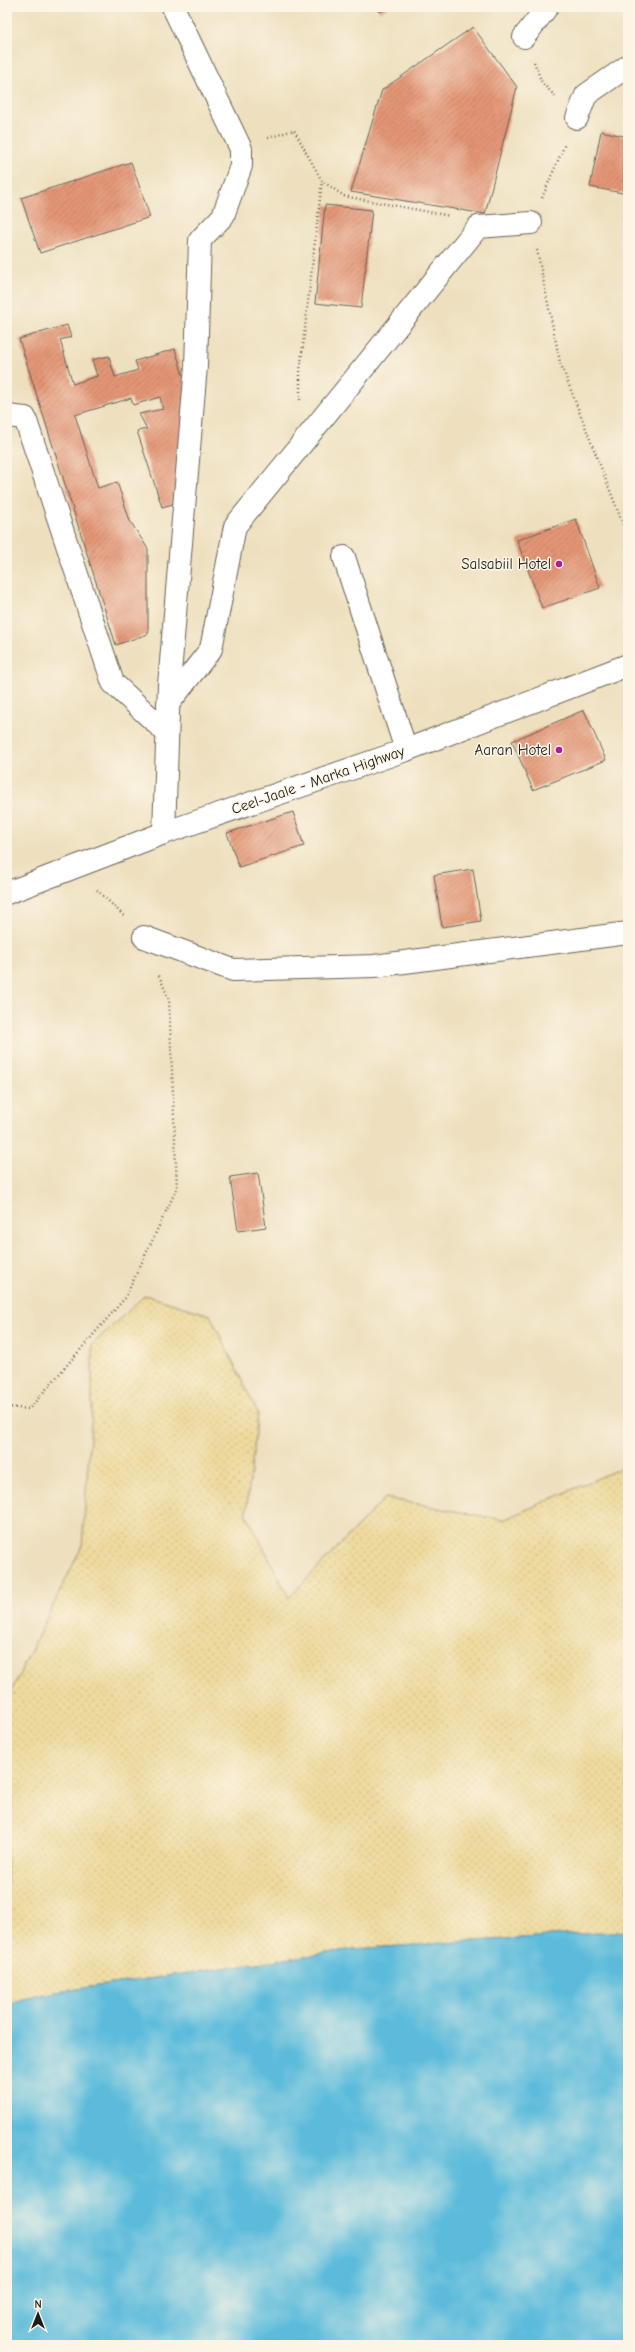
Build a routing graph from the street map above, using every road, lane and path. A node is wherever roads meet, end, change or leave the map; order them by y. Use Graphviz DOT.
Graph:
graph roads {
  1 [pos="173,7"];
  2 [pos="505,7"];
  3 [pos="547,7"];
  4 [pos="524,37"];
  5 [pos="628,66"];
  6 [pos="576,118"];
  7 [pos="241,149"];
  8 [pos="322,181"];
  9 [pos="531,223"];
  10 [pos="478,227"];
  11 [pos="300,401"];
  12 [pos="7,416"];
  13 [pos="628,537"];
  14 [pos="344,557"];
  15 [pos="628,664"];
  16 [pos="168,704"];
  17 [pos="167,733"];
  18 [pos="406,750"];
  19 [pos="164,833"];
  20 [pos="75,868"];
  21 [pos="7,893"];
  22 [pos="628,934"];
  23 [pos="144,937"];
  24 [pos="7,1407"];
  1 -- 7 [label="street"];
  2 -- 4 [label="path"];
  3 -- 4 [label="street"];
  4 -- 6 [label="path"];
  5 -- 6 [label="street"];
  6 -- 9 [label="path"];
  7 -- 8 [label="path"];
  7 -- 16 [label="street"];
  8 -- 10 [label="path"];
  8 -- 11 [label="path"];
  9 -- 10 [label="street"];
  9 -- 13 [label="path"];
  10 -- 16 [label="street"];
  12 -- 17 [label="street"];
  14 -- 18 [label="street"];
  15 -- 18 [label="street, Ceel-Jaale - Marka Highway"];
  16 -- 17 [label="street"];
  17 -- 19 [label="street"];
  18 -- 19 [label="street, Ceel-Jaale - Marka Highway"];
  19 -- 20 [label="street, Ceel-Jaale - Marka Highway"];
  20 -- 21 [label="street, Ceel-Jaale - Marka Highway"];
  20 -- 23 [label="path"];
  22 -- 23 [label="street"];
  23 -- 24 [label="path"];
}
